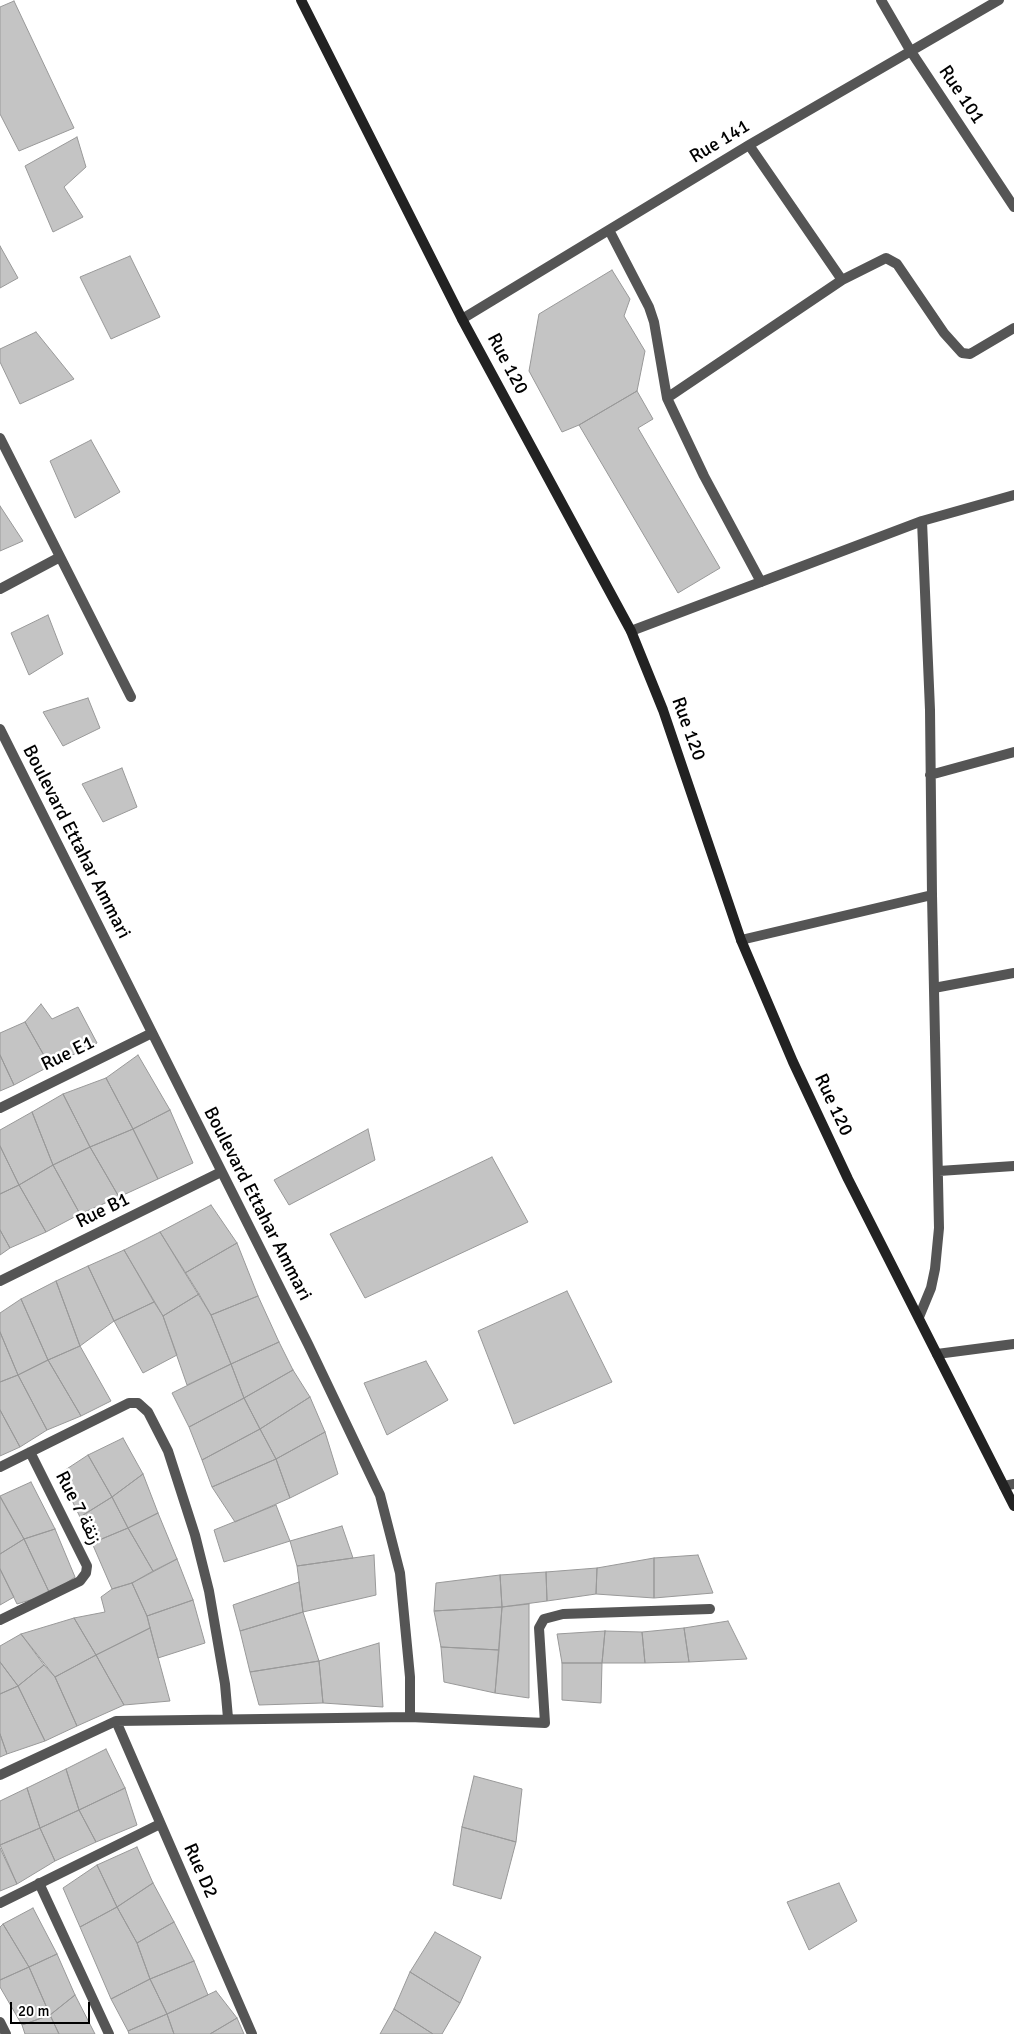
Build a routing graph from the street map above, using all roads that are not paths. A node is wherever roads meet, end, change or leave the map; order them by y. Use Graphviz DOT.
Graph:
graph roads {
  1 [pos="301,0"];
  2 [pos="881,0"];
  3 [pos="999,0"];
  4 [pos="910,50"];
  5 [pos="749,145"];
  6 [pos="1014,207"];
  7 [pos="609,230"];
  8 [pos="842,280"];
  9 [pos="462,319"];
  10 [pos="1014,328"];
  11 [pos="667,398"];
  12 [pos="0,438"];
  13 [pos="1014,495"];
  14 [pos="922,521"];
  15 [pos="60,557"];
  16 [pos="761,582"];
  17 [pos="0,589"];
  18 [pos="631,631"];
  19 [pos="131,697"];
  20 [pos="0,728"];
  21 [pos="1014,752"];
  22 [pos="930,776"];
  23 [pos="932,895"];
  24 [pos="741,940"];
  25 [pos="1014,973"];
  26 [pos="934,988"];
  27 [pos="152,1032"];
  28 [pos="0,1108"];
  29 [pos="1014,1166"];
  30 [pos="940,1171"];
  31 [pos="220,1172"];
  32 [pos="0,1281"];
  33 [pos="919,1317"];
  34 [pos="1014,1344"];
  35 [pos="937,1354"];
  36 [pos="30,1452"];
  37 [pos="0,1467"];
  38 [pos="1009,1485"];
  39 [pos="1014,1506"];
  40 [pos="710,1609"];
  41 [pos="0,1620"];
  42 [pos="410,1717"];
  43 [pos="228,1718"];
  44 [pos="116,1721"];
  45 [pos="0,1776"];
  46 [pos="160,1824"];
  47 [pos="39,1882"];
  48 [pos="0,1903"];
  49 [pos="0,2022"];
  50 [pos="6,2034"];
  51 [pos="109,2034"];
  52 [pos="252,2034"];
  1 -- 9 [label="street, Rue 120"];
  2 -- 4 [label="street, Rue 101"];
  3 -- 4 [label="street, Rue 141"];
  4 -- 5 [label="street, Rue 141"];
  4 -- 6 [label="street, Rue 101"];
  5 -- 7 [label="street, Rue 141"];
  5 -- 8 [label="street"];
  7 -- 9 [label="street, Rue 141"];
  7 -- 11 [label="street"];
  8 -- 10 [label="street"];
  8 -- 11 [label="street"];
  9 -- 18 [label="street, Rue 120"];
  11 -- 16 [label="street"];
  12 -- 15 [label="street"];
  13 -- 14 [label="street"];
  14 -- 16 [label="street"];
  14 -- 22 [label="street"];
  15 -- 17 [label="street"];
  15 -- 19 [label="street"];
  16 -- 18 [label="street"];
  18 -- 24 [label="street, Rue 120"];
  20 -- 27 [label="street, Boulevard Ettahar Ammari"];
  21 -- 22 [label="street"];
  22 -- 23 [label="street"];
  23 -- 24 [label="street"];
  23 -- 26 [label="street"];
  24 -- 33 [label="street, Rue 120"];
  25 -- 26 [label="street"];
  26 -- 30 [label="street"];
  27 -- 28 [label="street, Rue E1"];
  27 -- 31 [label="street, Boulevard Ettahar Ammari"];
  29 -- 30 [label="street"];
  30 -- 33 [label="street"];
  31 -- 32 [label="street, Rue B1"];
  31 -- 42 [label="street, Boulevard Ettahar Ammari"];
  33 -- 35 [label="street, Rue 120"];
  34 -- 35 [label="street"];
  35 -- 38 [label="street, Rue 120"];
  36 -- 37 [label="street"];
  36 -- 41 [label="street, Rue 7 زنقة"];
  36 -- 43 [label="street"];
  38 -- 39 [label="street, Rue 120"];
  40 -- 42 [label="street"];
  42 -- 43 [label="street"];
  43 -- 44 [label="street"];
  44 -- 45 [label="street"];
  44 -- 46 [label="street, Rue D2"];
  46 -- 47 [label="street"];
  46 -- 52 [label="street, Rue D2"];
  47 -- 48 [label="street"];
  47 -- 51 [label="street"];
  49 -- 50 [label="street"];
}
